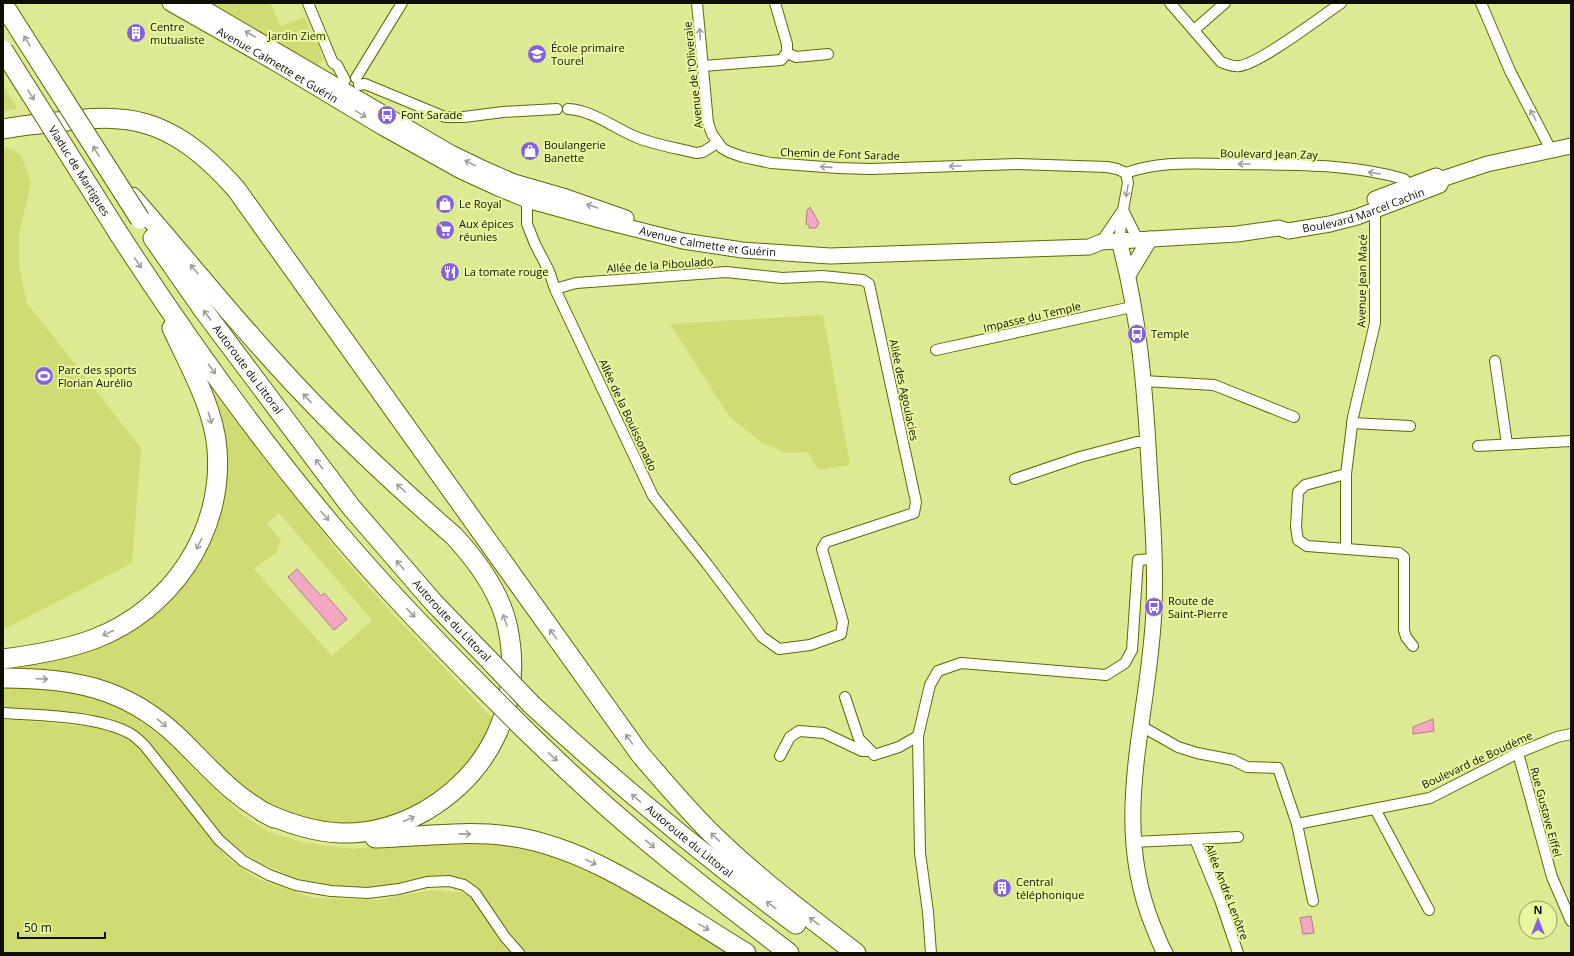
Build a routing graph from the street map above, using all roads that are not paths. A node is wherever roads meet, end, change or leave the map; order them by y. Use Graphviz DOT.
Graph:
graph roads {
  1 [pos="170,3"];
  2 [pos="195,3"];
  3 [pos="308,3"];
  4 [pos="402,3"];
  5 [pos="697,3"];
  6 [pos="774,3"];
  7 [pos="1170,3"];
  8 [pos="1225,3"];
  9 [pos="1341,3"];
  10 [pos="1481,3"];
  11 [pos="3,4"];
  12 [pos="1194,30"];
  13 [pos="3,50"];
  14 [pos="787,53"];
  15 [pos="828,54"];
  16 [pos="333,63"];
  17 [pos="703,66"];
  18 [pos="321,76"];
  19 [pos="349,88"];
  20 [pos="568,109"];
  21 [pos="557,110"];
  22 [pos="3,129"];
  23 [pos="717,143"];
  24 [pos="1571,146"];
  25 [pos="1551,150"];
  26 [pos="1126,173"];
  27 [pos="514,182"];
  28 [pos="1410,191"];
  29 [pos="527,200"];
  30 [pos="1373,205"];
  31 [pos="1123,210"];
  32 [pos="144,217"];
  33 [pos="1144,239"];
  34 [pos="1119,241"];
  35 [pos="1100,242"];
  36 [pos="1128,275"];
  37 [pos="863,280"];
  38 [pos="555,290"];
  39 [pos="156,292"];
  40 [pos="1132,307"];
  41 [pos="936,350"];
  42 [pos="1495,362"];
  43 [pos="1143,381"];
  44 [pos="1294,416"];
  45 [pos="1352,423"];
  46 [pos="1410,426"];
  47 [pos="1571,441"];
  48 [pos="1148,442"];
  49 [pos="1507,444"];
  50 [pos="1478,446"];
  51 [pos="1346,474"];
  52 [pos="1015,478"];
  53 [pos="1346,548"];
  54 [pos="1154,559"];
  55 [pos="762,637"];
  56 [pos="1413,646"];
  57 [pos="3,659"];
  58 [pos="3,678"];
  59 [pos="845,697"];
  60 [pos="3,713"];
  61 [pos="1141,726"];
  62 [pos="1571,734"];
  63 [pos="918,736"];
  64 [pos="871,751"];
  65 [pos="1518,753"];
  66 [pos="780,756"];
  67 [pos="1375,809"];
  68 [pos="263,812"];
  69 [pos="1297,824"];
  70 [pos="1238,837"];
  71 [pos="1195,839"];
  72 [pos="1133,842"];
  73 [pos="1313,901"];
  74 [pos="1429,910"];
  75 [pos="1571,921"];
  76 [pos="518,953"];
  77 [pos="746,953"];
  78 [pos="789,953"];
  79 [pos="836,953"];
  80 [pos="856,953"];
  81 [pos="931,953"];
  82 [pos="1165,953"];
  83 [pos="1238,953"];
  1 -- 19 [label="main road, Avenue Calmette et Guérin"];
  18 -- 2 [label="main road, Avenue Calmette et Guérin, one-way"];
  3 -- 16 [label="street"];
  4 -- 19 [label="street"];
  17 -- 5 [label="street, Avenue de l'Oliveraie, one-way"];
  6 -- 14 [label="street"];
  7 -- 12 [label="street"];
  8 -- 12 [label="street"];
  9 -- 12 [label="street"];
  25 -- 10 [label="street, one-way"];
  32 -- 11 [label="highway, one-way, bridge"];
  13 -- 39 [label="highway, Viaduc de Martigues, one-way, bridge"];
  14 -- 15 [label="street"];
  14 -- 17 [label="street"];
  16 -- 18 [label="street"];
  16 -- 19 [label="street"];
  17 -- 23 [label="street, Avenue de l'Oliveraie"];
  18 -- 19 [label="main road, Avenue Calmette et Guérin"];
  19 -- 21 [label="street"];
  27 -- 19 [label="main road, Avenue Calmette et Guérin, one-way"];
  19 -- 29 [label="main road, Avenue Calmette et Guérin, one-way"];
  20 -- 23 [label="street"];
  80 -- 22 [label="highway, one-way"];
  26 -- 23 [label="street, Chemin de Font Sarade, one-way"];
  24 -- 25 [label="main road, Boulevard Marcel Cachin"];
  25 -- 28 [label="main road, Boulevard Marcel Cachin"];
  28 -- 26 [label="street, Boulevard Jean Zay, one-way"];
  26 -- 31 [label="street, one-way"];
  27 -- 29 [label="street"];
  35 -- 27 [label="main road, Avenue Calmette et Guérin, one-way"];
  28 -- 30 [label="main road, Boulevard Marcel Cachin"];
  29 -- 35 [label="main road, Avenue Calmette et Guérin"];
  29 -- 38 [label="street, Allée de la Bouissonado"];
  30 -- 33 [label="main road, Boulevard Marcel Cachin"];
  30 -- 45 [label="street, Avenue Jean Macé"];
  31 -- 33 [label="street"];
  31 -- 34 [label="street"];
  31 -- 35 [label="street"];
  68 -- 32 [label="highway, one-way"];
  79 -- 32 [label="highway, Autoroute du Littoral, one-way, bridge"];
  33 -- 34 [label="main road, Boulevard Marcel Cachin"];
  33 -- 36 [label="main road"];
  34 -- 35 [label="main road, Avenue Calmette et Guérin"];
  34 -- 36 [label="main road"];
  36 -- 40 [label="main road"];
  37 -- 38 [label="street, Allée de la Piboulado"];
  37 -- 55 [label="street, Allée des Agoulacies"];
  38 -- 55 [label="street, Allée de la Bouissonado"];
  39 -- 57 [label="highway, one-way"];
  39 -- 78 [label="highway, one-way, bridge"];
  40 -- 41 [label="street, Impasse du Temple"];
  40 -- 43 [label="main road"];
  42 -- 49 [label="street"];
  43 -- 44 [label="street"];
  43 -- 48 [label="main road"];
  45 -- 46 [label="street"];
  45 -- 51 [label="street, Avenue Jean Macé"];
  47 -- 49 [label="street"];
  48 -- 52 [label="street"];
  48 -- 54 [label="main road"];
  49 -- 50 [label="street"];
  51 -- 53 [label="street, Avenue Jean Macé"];
  51 -- 53 [label="street"];
  53 -- 56 [label="street"];
  54 -- 61 [label="main road"];
  54 -- 63 [label="street"];
  58 -- 68 [label="highway, one-way"];
  59 -- 64 [label="street"];
  60 -- 76 [label="street"];
  61 -- 69 [label="street"];
  61 -- 72 [label="main road"];
  62 -- 65 [label="street, Boulevard de Boudème"];
  63 -- 64 [label="street"];
  63 -- 81 [label="street"];
  64 -- 66 [label="street"];
  65 -- 67 [label="street, Boulevard de Boudème"];
  65 -- 75 [label="street, Rue Gustave Eiffel"];
  67 -- 69 [label="street, Boulevard de Boudème"];
  67 -- 74 [label="street"];
  68 -- 77 [label="highway, one-way"];
  69 -- 73 [label="street"];
  70 -- 71 [label="street"];
  71 -- 72 [label="street"];
  71 -- 83 [label="street, Allée André Lenôtre"];
  72 -- 82 [label="main road"];
}
